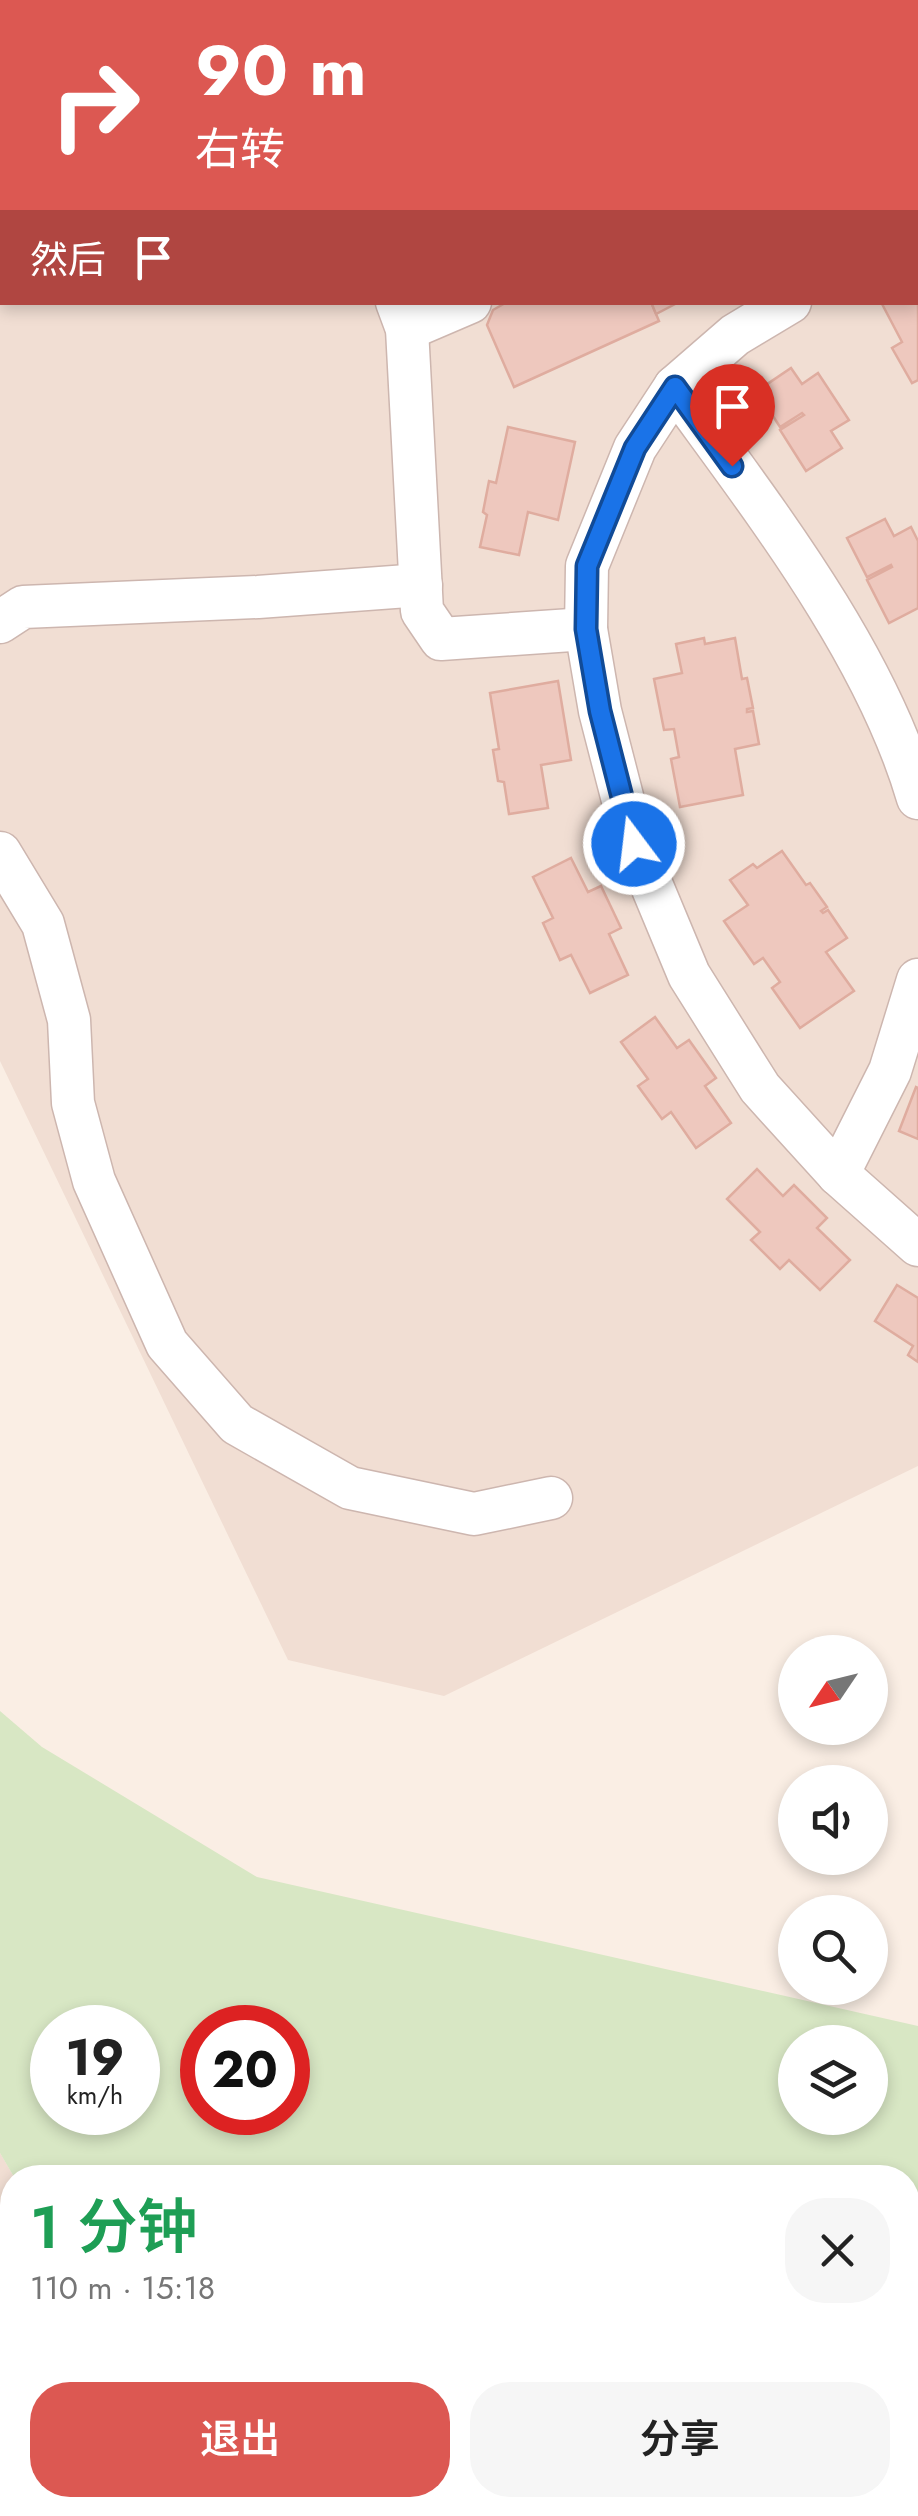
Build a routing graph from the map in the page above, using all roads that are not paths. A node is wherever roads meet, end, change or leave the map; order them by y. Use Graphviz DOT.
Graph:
graph roads {
  1 [pos="455,305"];
  2 [pos="785,305"];
  3 [pos="402,316"];
  4 [pos="675,387"];
  5 [pos="420,585"];
  6 [pos="0,622"];
  7 [pos="586,629"];
  8 [pos="918,798"];
  9 [pos="0,853"];
  10 [pos="918,980"];
  11 [pos="838,1174"];
  12 [pos="918,1246"];
  13 [pos="551,1498"];
  1 -- 3 [label="lane"];
  2 -- 4 [label="lane"];
  3 -- 5 [label="lane"];
  4 -- 7 [label="lane"];
  4 -- 8 [label="lane"];
  5 -- 6 [label="lane"];
  5 -- 7 [label="lane"];
  7 -- 11 [label="lane"];
  9 -- 13 [label="lane"];
  10 -- 11 [label="lane"];
  11 -- 12 [label="lane"];
}
